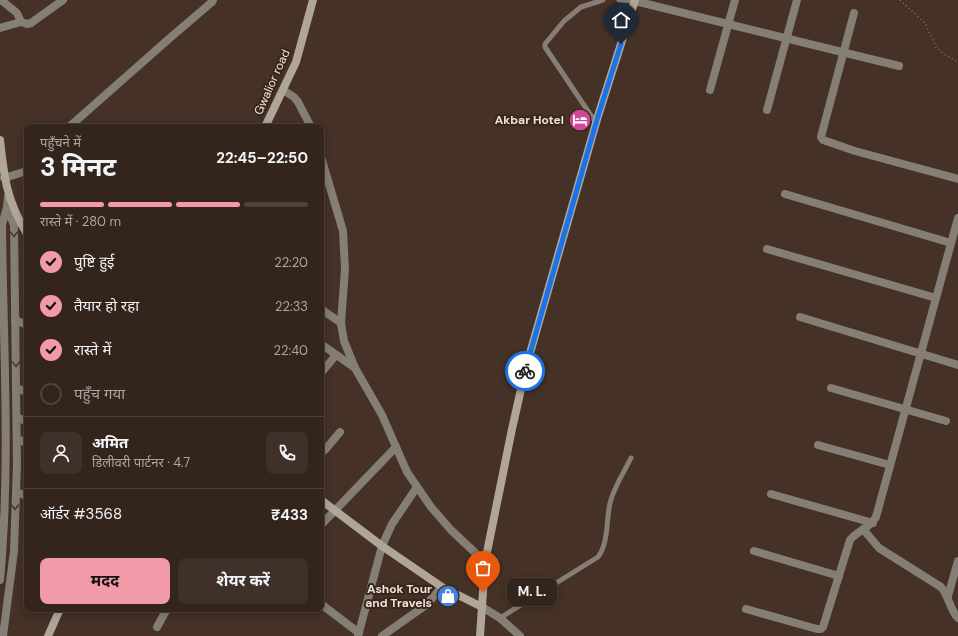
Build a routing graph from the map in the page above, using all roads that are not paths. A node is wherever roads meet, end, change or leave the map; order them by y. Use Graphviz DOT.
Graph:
graph roads {
  1 [pos="1,0"];
  2 [pos="63,0"];
  3 [pos="213,0"];
  4 [pos="313,0"];
  5 [pos="603,0"];
  6 [pos="619,0"];
  7 [pos="735,0"];
  8 [pos="797,0"];
  9 [pos="635,1"];
  10 [pos="854,13"];
  11 [pos="21,22"];
  12 [pos="728,24"];
  13 [pos="0,28"];
  14 [pos="787,39"];
  15 [pos="843,52"];
  16 [pos="899,66"];
  17 [pos="283,90"];
  18 [pos="710,90"];
  19 [pos="767,110"];
  20 [pos="73,124"];
  21 [pos="266,124"];
  22 [pos="309,124"];
  23 [pos="596,124"];
  24 [pos="0,140"];
  25 [pos="24,172"];
  26 [pos="324,174"];
  27 [pos="4,178"];
  28 [pos="958,179"];
  29 [pos="785,194"];
  30 [pos="8,196"];
  31 [pos="7,207"];
  32 [pos="958,218"];
  33 [pos="24,229"];
  34 [pos="951,242"];
  35 [pos="766,249"];
  36 [pos="936,298"];
  37 [pos="324,311"];
  38 [pos="800,317"];
  39 [pos="15,320"];
  40 [pos="341,323"];
  41 [pos="24,324"];
  42 [pos="2,325"];
  43 [pos="324,346"];
  44 [pos="921,354"];
  45 [pos="336,355"];
  46 [pos="958,366"];
  47 [pos="355,368"];
  48 [pos="324,369"];
  49 [pos="16,388"];
  50 [pos="831,388"];
  51 [pos="24,391"];
  52 [pos="906,408"];
  53 [pos="16,417"];
  54 [pos="24,421"];
  55 [pos="946,421"];
  56 [pos="3,430"];
  57 [pos="340,432"];
  58 [pos="17,439"];
  59 [pos="24,442"];
  60 [pos="818,445"];
  61 [pos="396,447"];
  62 [pos="324,450"];
  63 [pos="631,458"];
  64 [pos="890,465"];
  65 [pos="417,487"];
  66 [pos="16,492"];
  67 [pos="771,494"];
  68 [pos="24,495"];
  69 [pos="324,502"];
  70 [pos="336,510"];
  71 [pos="324,523"];
  72 [pos="873,523"];
  73 [pos="863,529"];
  74 [pos="1,542"];
  75 [pos="382,546"];
  76 [pos="754,551"];
  77 [pos="958,561"];
  78 [pos="485,562"];
  79 [pos="839,576"];
  80 [pos="0,580"];
  81 [pos="442,587"];
  82 [pos="948,596"];
  83 [pos="324,606"];
  84 [pos="482,607"];
  85 [pos="746,609"];
  86 [pos="59,612"];
  87 [pos="165,612"];
  88 [pos="500,618"];
  89 [pos="958,618"];
  90 [pos="157,627"];
  91 [pos="359,635"];
  92 [pos="3,636"];
  93 [pos="48,636"];
  94 [pos="382,636"];
  95 [pos="480,636"];
  96 [pos="520,636"];
  1 -- 11 [label="street"];
  2 -- 11 [label="street"];
  3 -- 20 [label="street"];
  4 -- 17 [label="main road, Gwalior road"];
  5 -- 23 [label="lane"];
  6 -- 9 [label="lane"];
  7 -- 12 [label="street"];
  8 -- 14 [label="street"];
  9 -- 12 [label="street"];
  9 -- 23 [label="main road"];
  10 -- 15 [label="street"];
  11 -- 13 [label="street"];
  12 -- 14 [label="street"];
  12 -- 18 [label="street"];
  14 -- 15 [label="street"];
  14 -- 19 [label="street"];
  15 -- 16 [label="street"];
  15 -- 28 [label="street"];
  17 -- 21 [label="main road, Gwalior road"];
  17 -- 22 [label="street"];
  23 -- 78 [label="main road"];
  24 -- 27 [label="main road"];
  25 -- 27 [label="street"];
  26 -- 40 [label="street"];
  27 -- 30 [label="main road"];
  29 -- 34 [label="street"];
  30 -- 31 [label="street"];
  30 -- 33 [label="main road"];
  31 -- 39 [label="street, one-way"];
  31 -- 42 [label="street"];
  32 -- 34 [label="street"];
  34 -- 36 [label="street"];
  35 -- 36 [label="street"];
  36 -- 44 [label="street"];
  37 -- 40 [label="street"];
  38 -- 44 [label="street"];
  39 -- 41 [label="street"];
  39 -- 49 [label="street, one-way"];
  40 -- 47 [label="street"];
  42 -- 56 [label="street"];
  43 -- 45 [label="street"];
  44 -- 46 [label="street"];
  44 -- 52 [label="street"];
  45 -- 47 [label="street"];
  45 -- 48 [label="street"];
  47 -- 61 [label="street"];
  49 -- 51 [label="street"];
  49 -- 53 [label="street"];
  50 -- 52 [label="street"];
  52 -- 55 [label="street"];
  52 -- 64 [label="street"];
  53 -- 54 [label="street"];
  53 -- 58 [label="street"];
  56 -- 74 [label="street"];
  57 -- 62 [label="street"];
  58 -- 59 [label="street"];
  58 -- 66 [label="street"];
  60 -- 64 [label="street"];
  61 -- 65 [label="street"];
  61 -- 70 [label="street"];
  63 -- 88 [label="lane"];
  64 -- 72 [label="street"];
  65 -- 75 [label="street"];
  65 -- 78 [label="street"];
  66 -- 68 [label="street"];
  66 -- 92 [label="street, one-way"];
  67 -- 72 [label="street"];
  69 -- 70 [label="main road"];
  70 -- 71 [label="street"];
  70 -- 75 [label="main road"];
  72 -- 73 [label="street"];
  73 -- 79 [label="street"];
  73 -- 82 [label="street"];
  74 -- 80 [label="street"];
  75 -- 81 [label="main road"];
  75 -- 91 [label="street"];
  76 -- 79 [label="street"];
  77 -- 82 [label="street"];
  78 -- 84 [label="main road"];
  79 -- 85 [label="street"];
  81 -- 84 [label="main road"];
  81 -- 94 [label="street"];
  82 -- 89 [label="street"];
  83 -- 91 [label="street"];
  84 -- 88 [label="street"];
  84 -- 95 [label="main road"];
  86 -- 93 [label="main road"];
  87 -- 90 [label="street"];
  88 -- 96 [label="street"];
}
